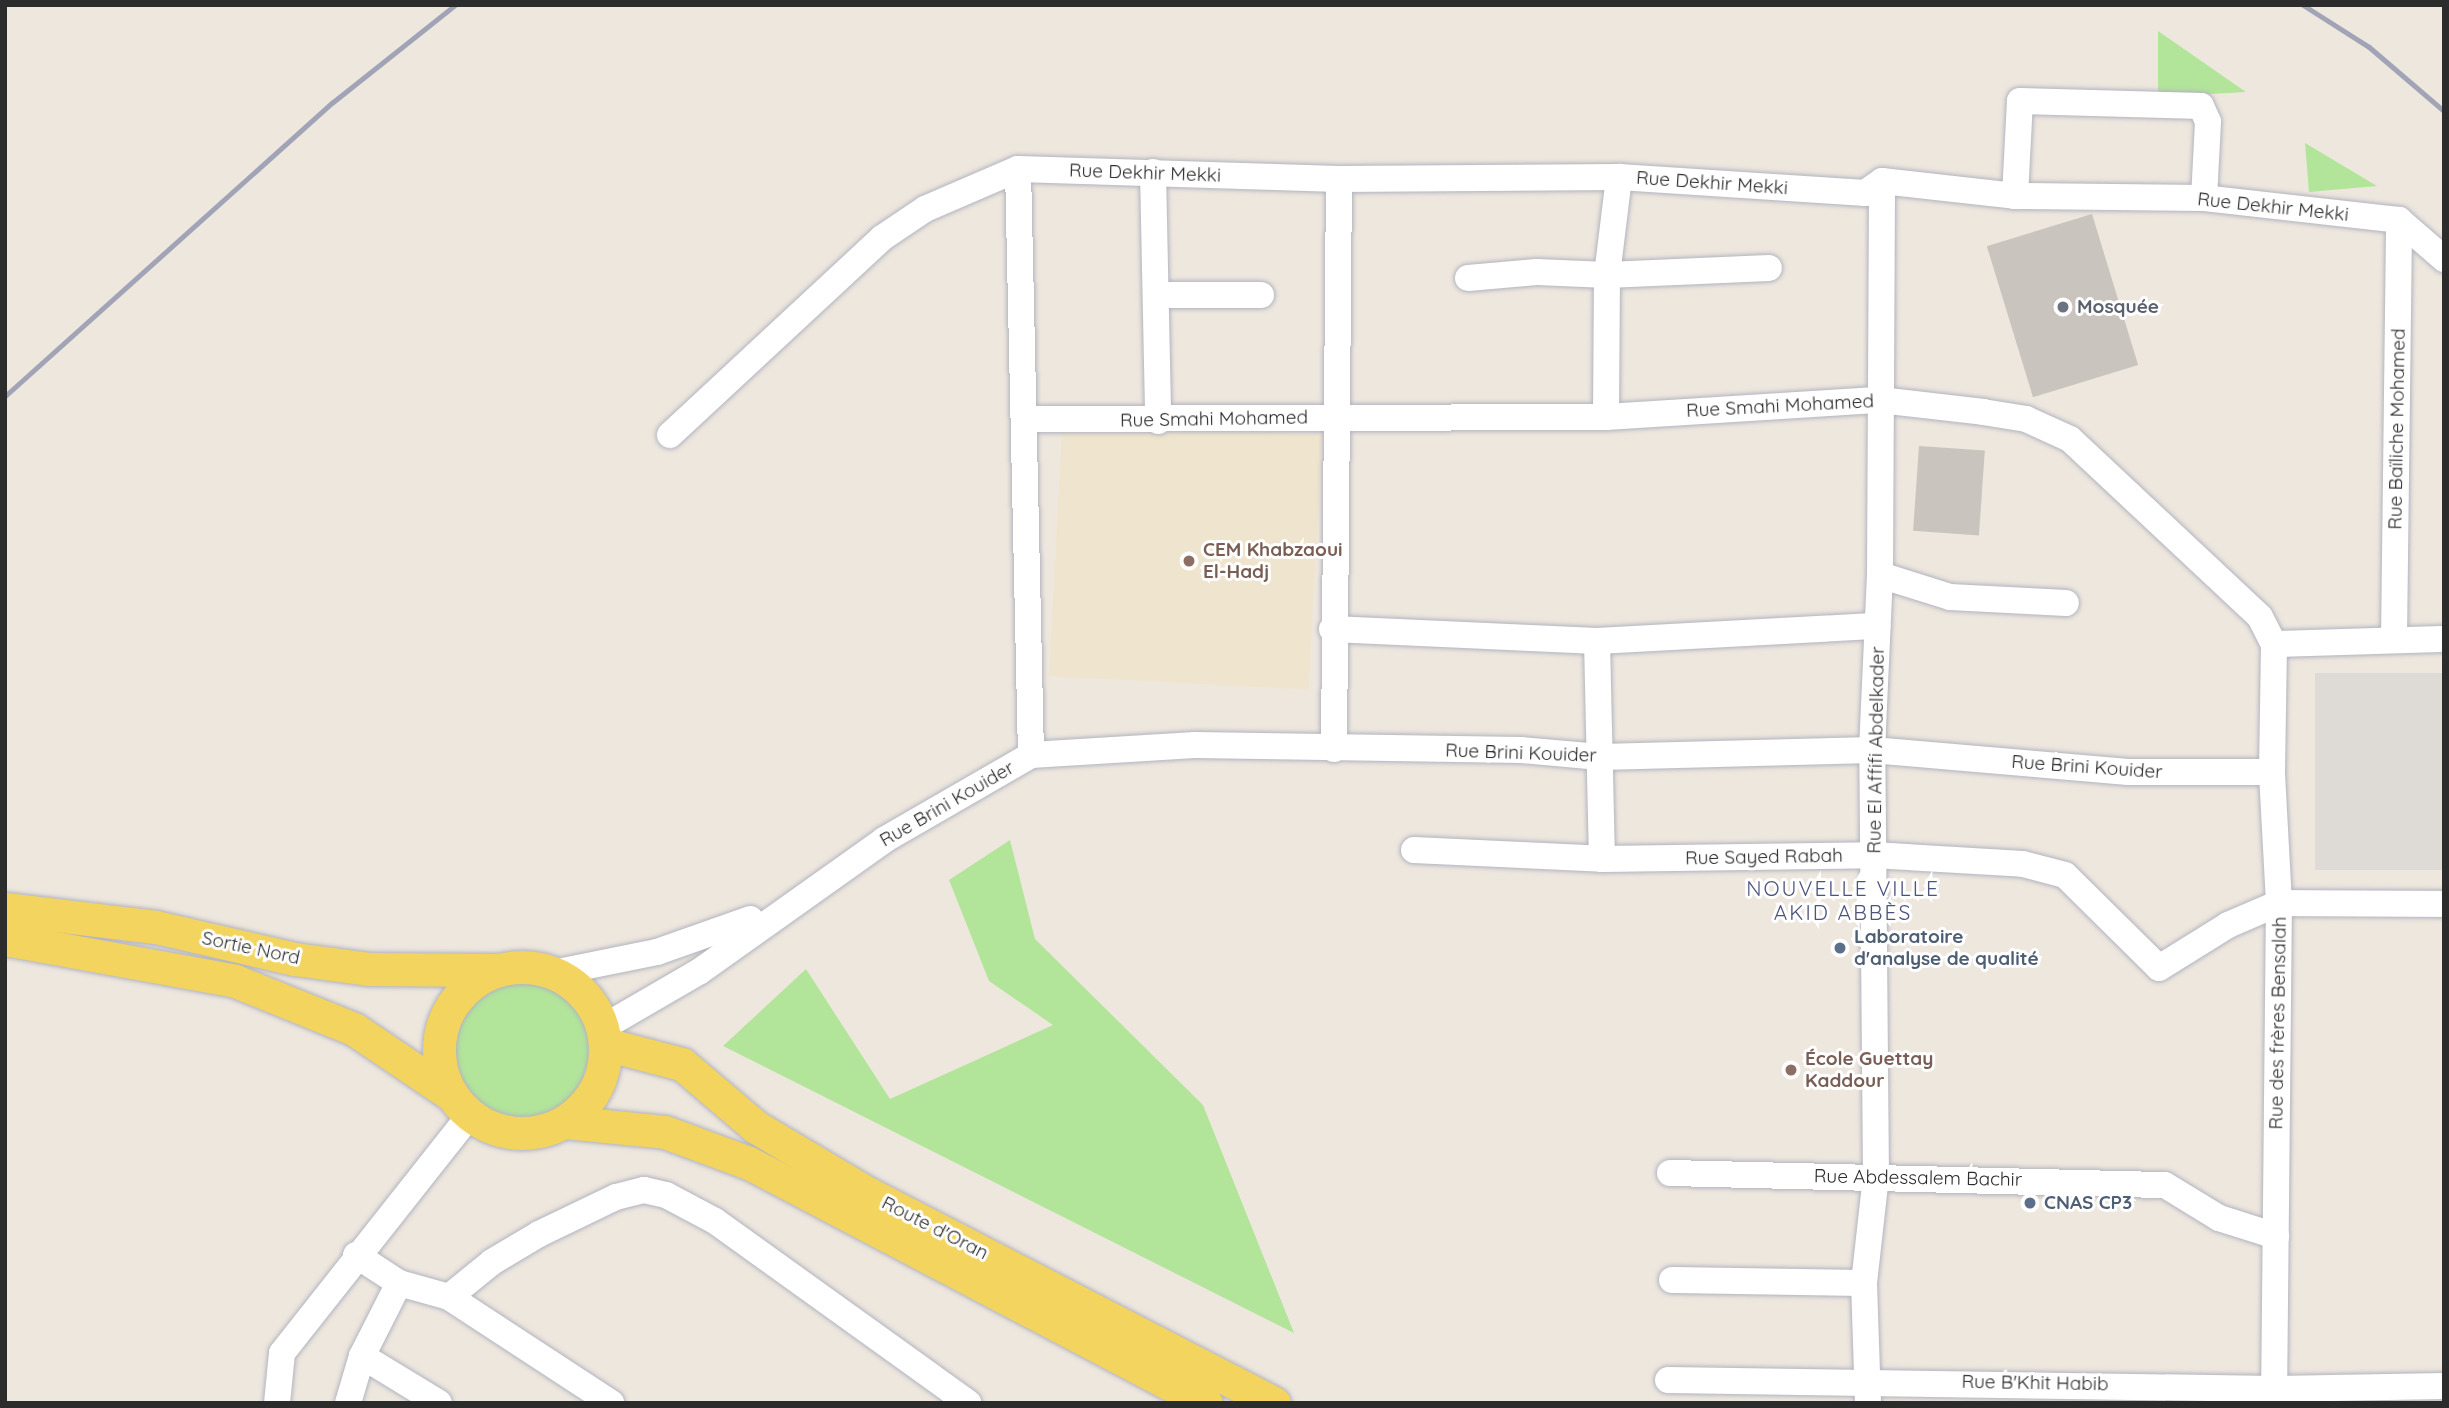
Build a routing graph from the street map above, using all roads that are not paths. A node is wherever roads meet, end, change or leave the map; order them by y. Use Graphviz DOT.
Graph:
graph roads {
  1 [pos="1018,169"];
  2 [pos="1153,172"];
  3 [pos="1619,177"];
  4 [pos="1339,178"];
  5 [pos="1882,181"];
  6 [pos="2015,196"];
  7 [pos="2204,198"];
  8 [pos="2399,220"];
  9 [pos="2444,259"];
  10 [pos="1769,268"];
  11 [pos="1607,275"];
  12 [pos="1468,278"];
  13 [pos="1157,295"];
  14 [pos="1261,295"];
  15 [pos="1880,400"];
  16 [pos="1606,416"];
  17 [pos="1338,417"];
  18 [pos="1025,419"];
  19 [pos="1158,421"];
  20 [pos="670,435"];
  21 [pos="1880,575"];
  22 [pos="2066,603"];
  23 [pos="1878,626"];
  24 [pos="1332,629"];
  25 [pos="2394,639"];
  26 [pos="2444,639"];
  27 [pos="1597,640"];
  28 [pos="2274,644"];
  29 [pos="1334,749"];
  30 [pos="1872,750"];
  31 [pos="1031,755"];
  32 [pos="1600,757"];
  33 [pos="2272,772"];
  34 [pos="1414,850"];
  35 [pos="1873,855"];
  36 [pos="1602,859"];
  37 [pos="808,890"];
  38 [pos="2279,904"];
  39 [pos="2444,904"];
  40 [pos="5,909"];
  41 [pos="5,939"];
  42 [pos="498,970"];
  43 [pos="553,973"];
  44 [pos="603,1036"];
  45 [pos="461,1105"];
  46 [pos="565,1122"];
  47 [pos="1670,1173"];
  48 [pos="1876,1176"];
  49 [pos="2276,1236"];
  50 [pos="356,1255"];
  51 [pos="1672,1280"];
  52 [pos="399,1283"];
  53 [pos="1864,1283"];
  54 [pos="449,1297"];
  55 [pos="362,1356"];
  56 [pos="1668,1380"];
  57 [pos="2444,1386"];
  58 [pos="1868,1391"];
  59 [pos="2274,1396"];
  60 [pos="277,1403"];
  61 [pos="348,1403"];
  62 [pos="439,1403"];
  63 [pos="611,1403"];
  64 [pos="968,1403"];
  65 [pos="1206,1403"];
  66 [pos="1274,1403"];
  1 -- 2 [label="street, Rue Dekhir Mekki"];
  1 -- 18 [label="street"];
  1 -- 20 [label="street"];
  2 -- 4 [label="street, Rue Dekhir Mekki"];
  2 -- 13 [label="street"];
  3 -- 4 [label="street, Rue Dekhir Mekki"];
  3 -- 5 [label="street, Rue Dekhir Mekki"];
  3 -- 11 [label="street"];
  4 -- 17 [label="street"];
  5 -- 6 [label="street, Rue Dekhir Mekki"];
  5 -- 15 [label="street, Rue El Affifi Abdelkader"];
  6 -- 7 [label="street, Rue Dekhir Mekki"];
  6 -- 7 [label="street"];
  7 -- 8 [label="street, Rue Dekhir Mekki"];
  8 -- 9 [label="street"];
  8 -- 25 [label="street, Rue Baïliche Mohamed"];
  10 -- 11 [label="street"];
  11 -- 12 [label="street"];
  11 -- 16 [label="street"];
  13 -- 14 [label="street"];
  13 -- 19 [label="street"];
  15 -- 16 [label="street, Rue Smahi Mohamed"];
  15 -- 21 [label="street, Rue El Affifi Abdelkader"];
  15 -- 28 [label="street, Rue Smahi Mohamed"];
  16 -- 17 [label="street, Rue Smahi Mohamed"];
  17 -- 19 [label="street, Rue Smahi Mohamed"];
  17 -- 24 [label="street"];
  18 -- 19 [label="street, Rue Smahi Mohamed"];
  18 -- 31 [label="street"];
  21 -- 22 [label="street"];
  21 -- 23 [label="street, Rue El Affifi Abdelkader"];
  23 -- 27 [label="street"];
  23 -- 30 [label="street, Rue El Affifi Abdelkader"];
  24 -- 27 [label="street"];
  24 -- 29 [label="street"];
  25 -- 26 [label="street"];
  25 -- 28 [label="street"];
  27 -- 32 [label="street"];
  28 -- 33 [label="street, Rue des frères Bensalah"];
  29 -- 31 [label="street, Rue Brini Kouider"];
  29 -- 32 [label="street, Rue Brini Kouider"];
  30 -- 32 [label="street, Rue Brini Kouider"];
  30 -- 33 [label="street, Rue Brini Kouider"];
  30 -- 35 [label="street, Rue El Affifi Abdelkader"];
  31 -- 37 [label="street, Rue Brini Kouider"];
  32 -- 36 [label="street"];
  33 -- 38 [label="street, Rue des frères Bensalah"];
  34 -- 36 [label="street, Rue Sayed Rabah"];
  35 -- 36 [label="street, Rue Sayed Rabah"];
  35 -- 38 [label="street, Rue Sayed Rabah"];
  35 -- 48 [label="street, Rue El Affifi Abdelkader"];
  37 -- 43 [label="street"];
  37 -- 44 [label="street"];
  38 -- 39 [label="street"];
  38 -- 49 [label="street, Rue des frères Bensalah"];
  40 -- 42 [label="main road, Sortie Nord"];
  41 -- 45 [label="main road"];
  42 -- 43 [label="main road"];
  42 -- 45 [label="main road"];
  43 -- 44 [label="main road"];
  44 -- 46 [label="main road"];
  44 -- 66 [label="main road, Route d'Oran"];
  45 -- 46 [label="main road"];
  45 -- 50 [label="street"];
  46 -- 65 [label="main road, Route d'Oran"];
  47 -- 48 [label="street, Rue Abdessalem Bachir"];
  48 -- 49 [label="street, Rue Abdessalem Bachir"];
  48 -- 53 [label="street, Rue El Affifi Abdelkader"];
  49 -- 59 [label="street, Rue des frères Bensalah"];
  50 -- 52 [label="street"];
  50 -- 60 [label="street"];
  51 -- 53 [label="street"];
  52 -- 54 [label="street"];
  52 -- 55 [label="street"];
  53 -- 58 [label="street, Rue El Affifi Abdelkader"];
  54 -- 63 [label="street"];
  54 -- 64 [label="street"];
  55 -- 61 [label="street"];
  55 -- 62 [label="street"];
  56 -- 58 [label="street, Rue B'Khit Habib"];
  57 -- 59 [label="street, Rue B'Khit Habib"];
  58 -- 59 [label="street, Rue B'Khit Habib"];
}
